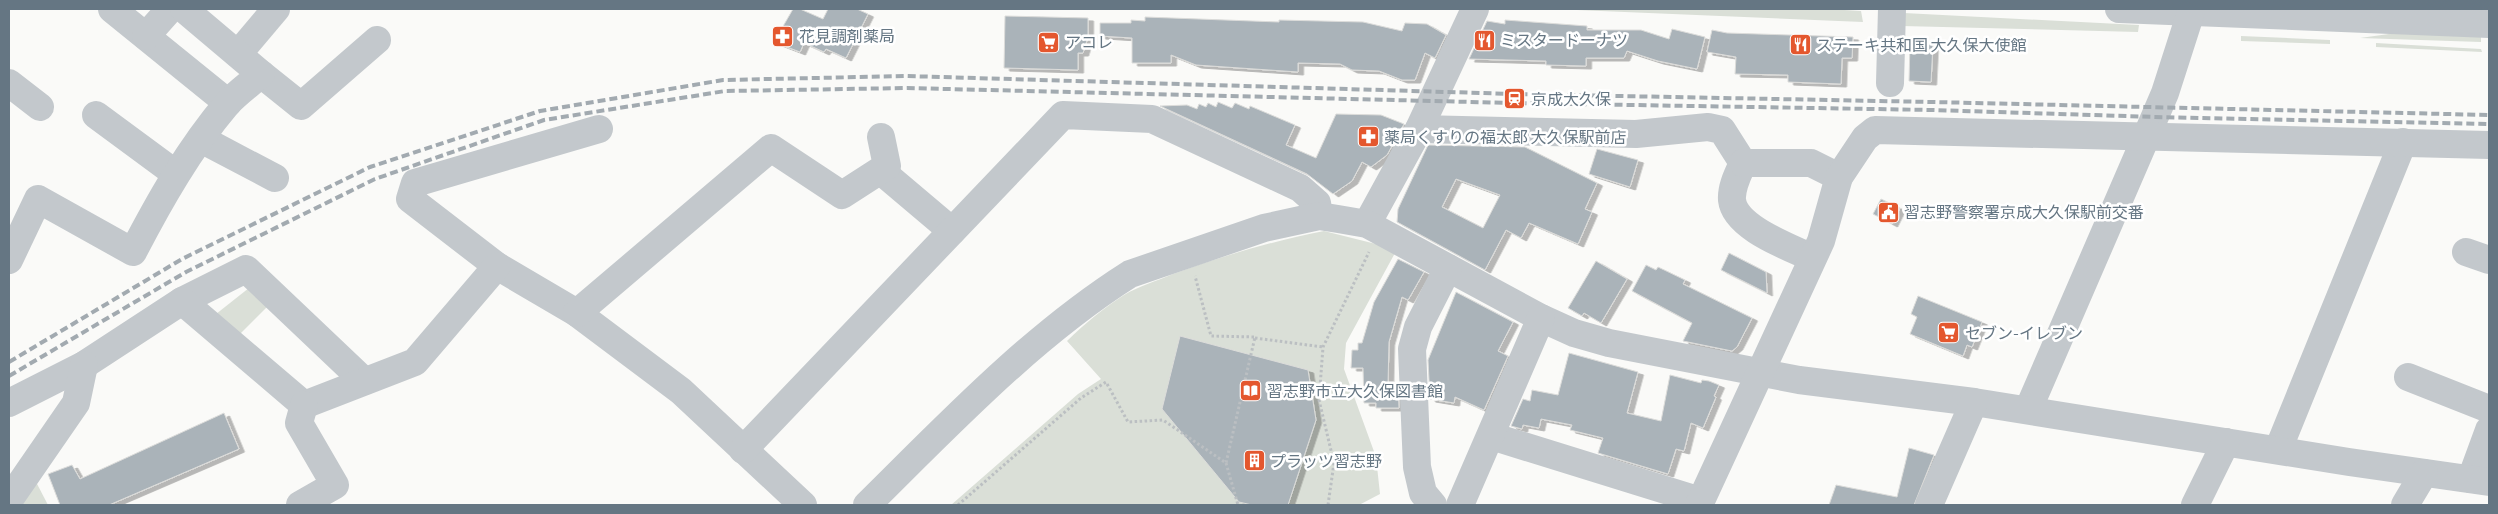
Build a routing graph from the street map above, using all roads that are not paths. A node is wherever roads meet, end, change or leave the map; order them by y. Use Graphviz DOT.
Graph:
graph roads {
  1 [pos="112,9"];
  2 [pos="170,9"];
  3 [pos="184,9"];
  4 [pos="276,9"];
  5 [pos="1475,9"];
  6 [pos="1892,9"];
  7 [pos="2119,9"];
  8 [pos="2192,10"];
  9 [pos="2422,15"];
  10 [pos="2489,24"];
  11 [pos="146,36"];
  12 [pos="377,40"];
  13 [pos="238,54"];
  14 [pos="261,74"];
  15 [pos="9,83"];
  16 [pos="1890,83"];
  17 [pos="228,103"];
  18 [pos="40,107"];
  19 [pos="96,115"];
  20 [pos="599,129"];
  21 [pos="1419,129"];
  22 [pos="2148,136"];
  23 [pos="881,137"];
  24 [pos="201,139"];
  25 [pos="2403,142"];
  26 [pos="2489,145"];
  27 [pos="1743,163"];
  28 [pos="881,171"];
  29 [pos="176,174"];
  30 [pos="1839,177"];
  31 [pos="276,178"];
  32 [pos="1319,216"];
  33 [pos="1373,228"];
  34 [pos="952,230"];
  35 [pos="1812,258"];
  36 [pos="9,260"];
  37 [pos="497,266"];
  38 [pos="1448,268"];
  39 [pos="182,300"];
  40 [pos="577,313"];
  41 [pos="1541,318"];
  42 [pos="84,365"];
  43 [pos="1760,374"];
  44 [pos="2408,377"];
  45 [pos="364,381"];
  46 [pos="1974,402"];
  47 [pos="9,403"];
  48 [pos="304,405"];
  49 [pos="2489,409"];
  50 [pos="2028,410"];
  51 [pos="2489,430"];
  52 [pos="1491,436"];
  53 [pos="2226,442"];
  54 [pos="743,450"];
  55 [pos="2278,450"];
  56 [pos="2424,473"];
  57 [pos="2480,481"];
  58 [pos="9,500"];
  59 [pos="1700,503"];
  60 [pos="300,505"];
  61 [pos="802,505"];
  62 [pos="867,505"];
  63 [pos="1433,505"];
  64 [pos="1460,505"];
  65 [pos="1929,505"];
  66 [pos="2195,505"];
  67 [pos="2405,505"];
  1 -- 11 [label="street"];
  2 -- 11 [label="street"];
  3 -- 13 [label="street"];
  4 -- 13 [label="street"];
  5 -- 21 [label="street"];
  6 -- 16 [label="street"];
  7 -- 8 [label="street"];
  8 -- 9 [label="street"];
  8 -- 22 [label="street"];
  9 -- 10 [label="street"];
  11 -- 17 [label="street"];
  12 -- 14 [label="street"];
  13 -- 14 [label="street"];
  14 -- 17 [label="street"];
  15 -- 18 [label="street"];
  17 -- 24 [label="street"];
  19 -- 29 [label="street"];
  20 -- 37 [label="street"];
  21 -- 27 [label="street"];
  21 -- 33 [label="street"];
  22 -- 25 [label="street"];
  22 -- 30 [label="street"];
  22 -- 50 [label="street"];
  23 -- 28 [label="street"];
  24 -- 29 [label="street"];
  24 -- 31 [label="street"];
  25 -- 26 [label="street"];
  25 -- 55 [label="street"];
  27 -- 30 [label="street"];
  27 -- 35 [label="street"];
  28 -- 34 [label="street"];
  28 -- 40 [label="street"];
  29 -- 36 [label="street"];
  30 -- 35 [label="street"];
  32 -- 33 [label="street"];
  32 -- 34 [label="street"];
  32 -- 62 [label="street"];
  33 -- 38 [label="street"];
  34 -- 54 [label="street"];
  35 -- 43 [label="street"];
  37 -- 40 [label="street"];
  37 -- 45 [label="street"];
  38 -- 41 [label="street"];
  38 -- 63 [label="street"];
  39 -- 42 [label="street"];
  39 -- 45 [label="street"];
  39 -- 48 [label="street"];
  40 -- 54 [label="street"];
  41 -- 43 [label="street"];
  41 -- 52 [label="street"];
  42 -- 47 [label="street"];
  42 -- 58 [label="street"];
  43 -- 46 [label="street"];
  43 -- 59 [label="street"];
  44 -- 49 [label="street"];
  45 -- 48 [label="street"];
  46 -- 50 [label="street"];
  46 -- 65 [label="street"];
  48 -- 60 [label="street"];
  50 -- 53 [label="street"];
  51 -- 57 [label="street"];
  52 -- 59 [label="street"];
  52 -- 64 [label="street"];
  53 -- 55 [label="street"];
  53 -- 66 [label="street"];
  54 -- 61 [label="street"];
  55 -- 56 [label="street"];
  56 -- 57 [label="street"];
  56 -- 67 [label="street"];
}
